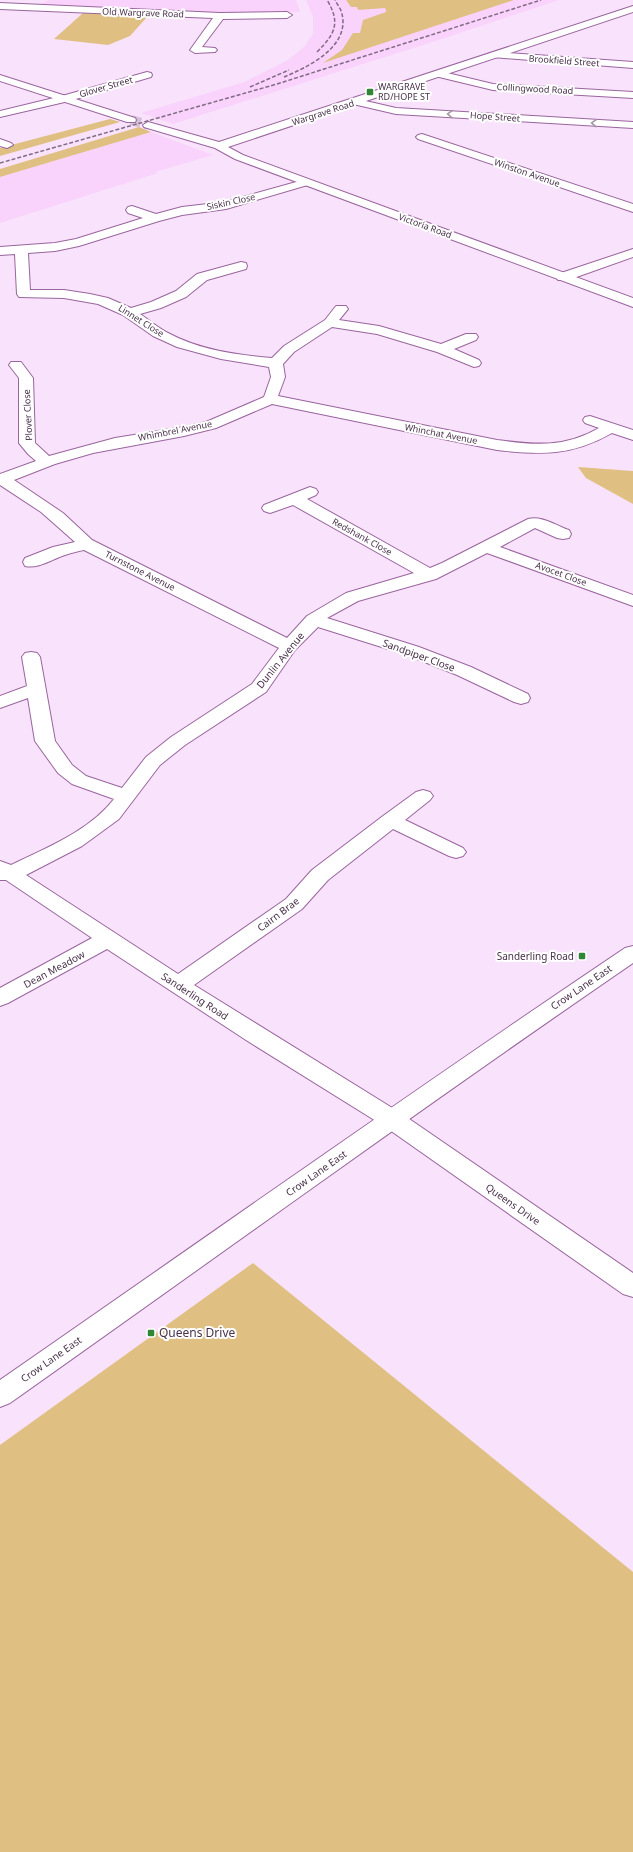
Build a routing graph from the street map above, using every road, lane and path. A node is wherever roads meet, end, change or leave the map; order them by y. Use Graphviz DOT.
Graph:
graph roads {
  1 [pos="628,0"];
  2 [pos="633,2"];
  3 [pos="612,5"];
  4 [pos="0,6"];
  5 [pos="30,8"];
  6 [pos="633,9"];
  7 [pos="287,15"];
  8 [pos="9,16"];
  9 [pos="220,16"];
  10 [pos="588,24"];
  11 [pos="212,50"];
  12 [pos="495,55"];
  13 [pos="633,65"];
  14 [pos="439,74"];
  15 [pos="147,75"];
  16 [pos="0,78"];
  17 [pos="633,95"];
  18 [pos="65,99"];
  19 [pos="357,102"];
  20 [pos="0,114"];
  21 [pos="132,120"];
  22 [pos="148,125"];
  23 [pos="633,125"];
  24 [pos="422,137"];
  25 [pos="219,146"];
  26 [pos="307,182"];
  27 [pos="633,208"];
  28 [pos="132,210"];
  29 [pos="155,218"];
  30 [pos="21,250"];
  31 [pos="0,251"];
  32 [pos="633,253"];
  33 [pos="244,265"];
  34 [pos="563,277"];
  35 [pos="633,303"];
  36 [pos="341,308"];
  37 [pos="129,313"];
  38 [pos="330,323"];
  39 [pos="471,337"];
  40 [pos="442,349"];
  41 [pos="276,363"];
  42 [pos="474,363"];
  43 [pos="16,365"];
  44 [pos="270,399"];
  45 [pos="590,420"];
  46 [pos="611,427"];
  47 [pos="633,435"];
  48 [pos="46,461"];
  49 [pos="1,480"];
  50 [pos="310,492"];
  51 [pos="294,499"];
  52 [pos="270,508"];
  53 [pos="563,534"];
  54 [pos="86,544"];
  55 [pos="488,548"];
  56 [pos="31,562"];
  57 [pos="430,575"];
  58 [pos="633,600"];
  59 [pos="313,620"];
  60 [pos="289,646"];
  61 [pos="31,657"];
  62 [pos="36,689"];
  63 [pos="521,698"];
  64 [pos="0,702"];
  65 [pos="126,796"];
  66 [pos="423,796"];
  67 [pos="390,820"];
  68 [pos="456,852"];
  69 [pos="3,872"];
  70 [pos="108,940"];
  71 [pos="633,953"];
  72 [pos="178,985"];
  73 [pos="0,998"];
  74 [pos="393,1120"];
  75 [pos="633,1287"];
  76 [pos="0,1395"];
  1 -- 2 [label="street"];
  3 -- 10 [label="street"];
  4 -- 5 [label="street, Old Wargrave Road"];
  5 -- 8 [label="street"];
  5 -- 9 [label="street, Old Wargrave Road"];
  6 -- 10 [label="street, Wargrave Road"];
  7 -- 9 [label="street, Old Wargrave Road"];
  9 -- 11 [label="street"];
  10 -- 12 [label="street, Wargrave Road"];
  12 -- 13 [label="street, Brookfield Street"];
  12 -- 14 [label="street, Wargrave Road"];
  14 -- 17 [label="street, Collingwood Road"];
  14 -- 19 [label="street, Wargrave Road"];
  15 -- 18 [label="street, Glover Street"];
  16 -- 18 [label="street"];
  18 -- 20 [label="street, Glover Street"];
  18 -- 21 [label="street"];
  23 -- 19 [label="street, Hope Street, one-way"];
  19 -- 25 [label="street, Wargrave Road"];
  22 -- 25 [label="street"];
  24 -- 27 [label="street, Winston Avenue"];
  25 -- 26 [label="street, Victoria Road"];
  26 -- 29 [label="street, Siskin Close"];
  26 -- 34 [label="street, Victoria Road"];
  28 -- 29 [label="street"];
  29 -- 30 [label="street, Siskin Close"];
  30 -- 31 [label="street"];
  30 -- 37 [label="street, Linnet Close"];
  32 -- 34 [label="street"];
  33 -- 37 [label="street"];
  34 -- 35 [label="street, Victoria Road"];
  36 -- 38 [label="street"];
  37 -- 41 [label="street, Linnet Close"];
  38 -- 40 [label="street"];
  38 -- 41 [label="street"];
  39 -- 40 [label="street"];
  40 -- 42 [label="street"];
  41 -- 44 [label="street"];
  43 -- 48 [label="street, Plover Close"];
  44 -- 46 [label="street, Whinchat Avenue"];
  44 -- 48 [label="street, Whimbrel Avenue"];
  45 -- 46 [label="street"];
  46 -- 47 [label="street"];
  48 -- 49 [label="street, Whimbrel Avenue"];
  49 -- 54 [label="street, Turnstone Avenue"];
  50 -- 51 [label="street"];
  51 -- 52 [label="street"];
  51 -- 57 [label="street, Redshank Close"];
  53 -- 55 [label="street, Dunlin Avenue"];
  54 -- 56 [label="street"];
  54 -- 60 [label="street, Turnstone Avenue"];
  55 -- 57 [label="street, Dunlin Avenue"];
  55 -- 58 [label="street, Avocet Close"];
  57 -- 59 [label="street, Dunlin Avenue"];
  59 -- 60 [label="street, Dunlin Avenue"];
  59 -- 63 [label="street, Sandpiper Close"];
  60 -- 65 [label="street, Dunlin Avenue"];
  61 -- 62 [label="street"];
  62 -- 64 [label="street"];
  62 -- 65 [label="street"];
  65 -- 69 [label="street, Dunlin Avenue"];
  66 -- 67 [label="street, Cairn Brae"];
  67 -- 68 [label="street"];
  67 -- 72 [label="street, Cairn Brae"];
  69 -- 70 [label="street, Sanderling Road"];
  70 -- 72 [label="street, Sanderling Road"];
  70 -- 73 [label="street, Dean Meadow"];
  71 -- 74 [label="street, Crow Lane East"];
  72 -- 74 [label="street, Sanderling Road"];
  74 -- 75 [label="street, Queens Drive"];
  74 -- 76 [label="street, Crow Lane East"];
}
